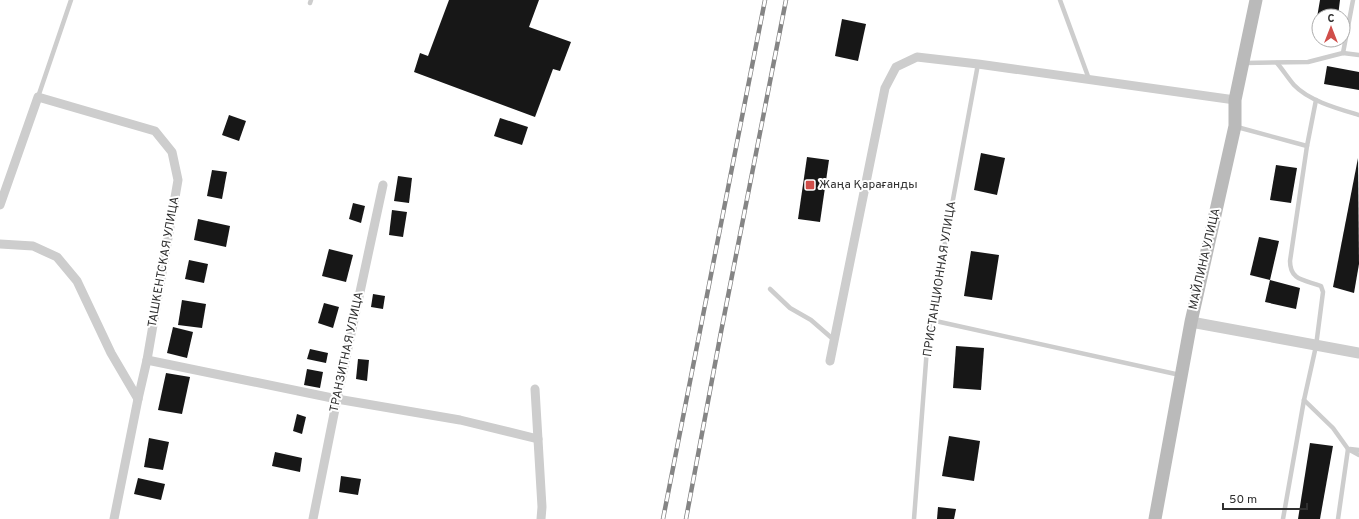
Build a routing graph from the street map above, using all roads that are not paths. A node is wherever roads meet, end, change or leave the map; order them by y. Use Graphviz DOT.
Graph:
graph roads {
  1 [pos="71,0"];
  2 [pos="1060,0"];
  3 [pos="1256,0"];
  4 [pos="1353,0"];
  5 [pos="1343,53"];
  6 [pos="1359,55"];
  7 [pos="1243,63"];
  8 [pos="1277,63"];
  9 [pos="978,64"];
  10 [pos="1089,79"];
  11 [pos="38,97"];
  12 [pos="1236,100"];
  13 [pos="1316,100"];
  14 [pos="1359,115"];
  15 [pos="1235,126"];
  16 [pos="1307,146"];
  17 [pos="383,185"];
  18 [pos="0,205"];
  19 [pos="0,244"];
  20 [pos="770,289"];
  21 [pos="931,320"];
  22 [pos="1191,322"];
  23 [pos="834,340"];
  24 [pos="1316,346"];
  25 [pos="1359,353"];
  26 [pos="147,360"];
  27 [pos="830,361"];
  28 [pos="1182,376"];
  29 [pos="535,390"];
  30 [pos="138,399"];
  31 [pos="337,399"];
  32 [pos="1304,400"];
  33 [pos="538,439"];
  34 [pos="1348,449"];
  35 [pos="1359,450"];
  36 [pos="1359,456"];
  37 [pos="114,519"];
  38 [pos="313,519"];
  39 [pos="540,519"];
  40 [pos="914,519"];
  41 [pos="1155,519"];
  42 [pos="1283,519"];
  43 [pos="1338,519"];
  1 -- 11 [label="lane"];
  2 -- 10 [label="lane"];
  3 -- 7 [label="main road, МАЙЛИНА УЛИЦА"];
  4 -- 5 [label="lane"];
  5 -- 6 [label="lane"];
  5 -- 8 [label="lane"];
  7 -- 8 [label="lane"];
  7 -- 12 [label="main road, МАЙЛИНА УЛИЦА"];
  8 -- 13 [label="lane"];
  9 -- 10 [label="street"];
  9 -- 21 [label="lane, ПРИСТАНЦИОННАЯ УЛИЦА"];
  9 -- 23 [label="street"];
  10 -- 12 [label="street"];
  11 -- 18 [label="street"];
  11 -- 26 [label="street, ТАШКЕНТСКАЯ УЛИЦА"];
  12 -- 15 [label="main road, МАЙЛИНА УЛИЦА"];
  13 -- 14 [label="lane"];
  13 -- 16 [label="lane"];
  15 -- 16 [label="lane"];
  15 -- 22 [label="main road, МАЙЛИНА УЛИЦА"];
  16 -- 24 [label="lane"];
  17 -- 31 [label="street, ТРАНЗИТНАЯ УЛИЦА"];
  19 -- 30 [label="street"];
  20 -- 23 [label="lane"];
  21 -- 28 [label="lane"];
  21 -- 40 [label="lane, ПРИСТАНЦИОННАЯ УЛИЦА"];
  22 -- 24 [label="street"];
  22 -- 28 [label="main road, МАЙЛИНА УЛИЦА"];
  23 -- 27 [label="street"];
  24 -- 25 [label="street"];
  24 -- 32 [label="lane"];
  26 -- 30 [label="street, ТАШКЕНТСКАЯ УЛИЦА"];
  26 -- 31 [label="street"];
  28 -- 41 [label="main road, МАЙЛИНА УЛИЦА"];
  29 -- 33 [label="street"];
  30 -- 37 [label="street, ТАШКЕНТСКАЯ УЛИЦА"];
  31 -- 33 [label="street"];
  31 -- 38 [label="street, ТРАНЗИТНАЯ УЛИЦА"];
  32 -- 34 [label="lane"];
  32 -- 42 [label="lane"];
  33 -- 39 [label="street"];
  34 -- 35 [label="lane"];
  34 -- 36 [label="lane"];
  34 -- 43 [label="lane"];
}
